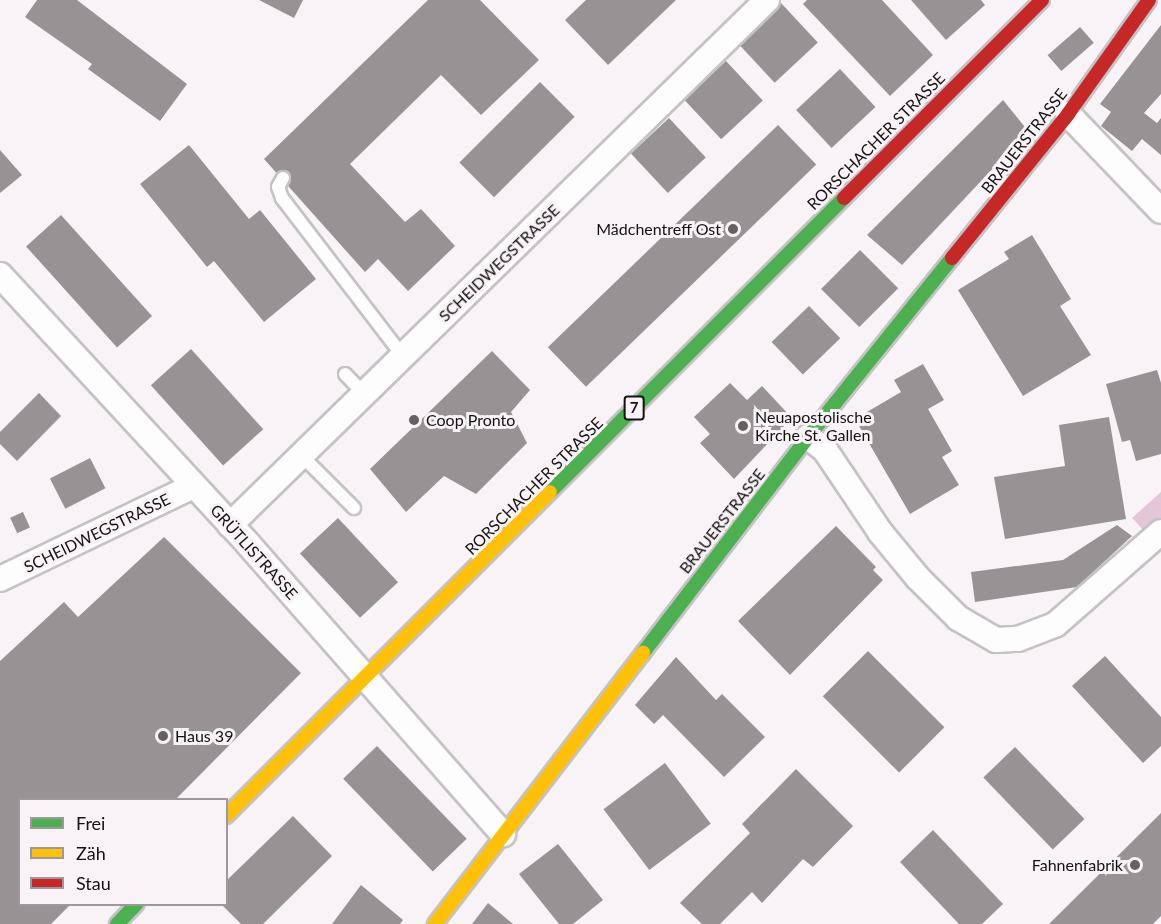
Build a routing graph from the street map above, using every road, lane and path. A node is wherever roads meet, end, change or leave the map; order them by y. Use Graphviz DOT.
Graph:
graph roads {
  1 [pos="767,0"];
  2 [pos="1149,0"];
  3 [pos="1028,5"];
  4 [pos="1068,114"];
  5 [pos="283,178"];
  6 [pos="1161,211"];
  7 [pos="0,275"];
  8 [pos="403,356"];
  9 [pos="345,374"];
  10 [pos="364,394"];
  11 [pos="808,437"];
  12 [pos="301,455"];
  13 [pos="193,486"];
  14 [pos="354,508"];
  15 [pos="230,525"];
  16 [pos="1161,532"];
  17 [pos="0,579"];
  18 [pos="366,676"];
  19 [pos="228,814"];
  20 [pos="502,834"];
  21 [pos="134,906"];
  22 [pos="117,924"];
  23 [pos="435,924"];
  1 -- 8 [label="street, SCHEIDWEGSTRASSE"];
  2 -- 4 [label="street, BRAUERSTRASSE"];
  3 -- 18 [label="street, RORSCHACHER STRASSE / 7"];
  4 -- 6 [label="street"];
  4 -- 11 [label="street, BRAUERSTRASSE"];
  5 -- 8 [label="lane"];
  7 -- 13 [label="street, GRÜTLISTRASSE"];
  8 -- 10 [label="street, SCHEIDWEGSTRASSE"];
  9 -- 10 [label="lane"];
  10 -- 12 [label="street, SCHEIDWEGSTRASSE"];
  11 -- 16 [label="street"];
  11 -- 20 [label="street, BRAUERSTRASSE"];
  12 -- 14 [label="lane"];
  12 -- 15 [label="street, SCHEIDWEGSTRASSE"];
  13 -- 15 [label="street, GRÜTLISTRASSE"];
  13 -- 17 [label="street, SCHEIDWEGSTRASSE"];
  15 -- 18 [label="street, GRÜTLISTRASSE"];
  18 -- 19 [label="street, RORSCHACHER STRASSE / 7"];
  18 -- 20 [label="street, GRÜTLISTRASSE"];
  20 -- 23 [label="street, BRAUERSTRASSE"];
  21 -- 22 [label="street"];
}
